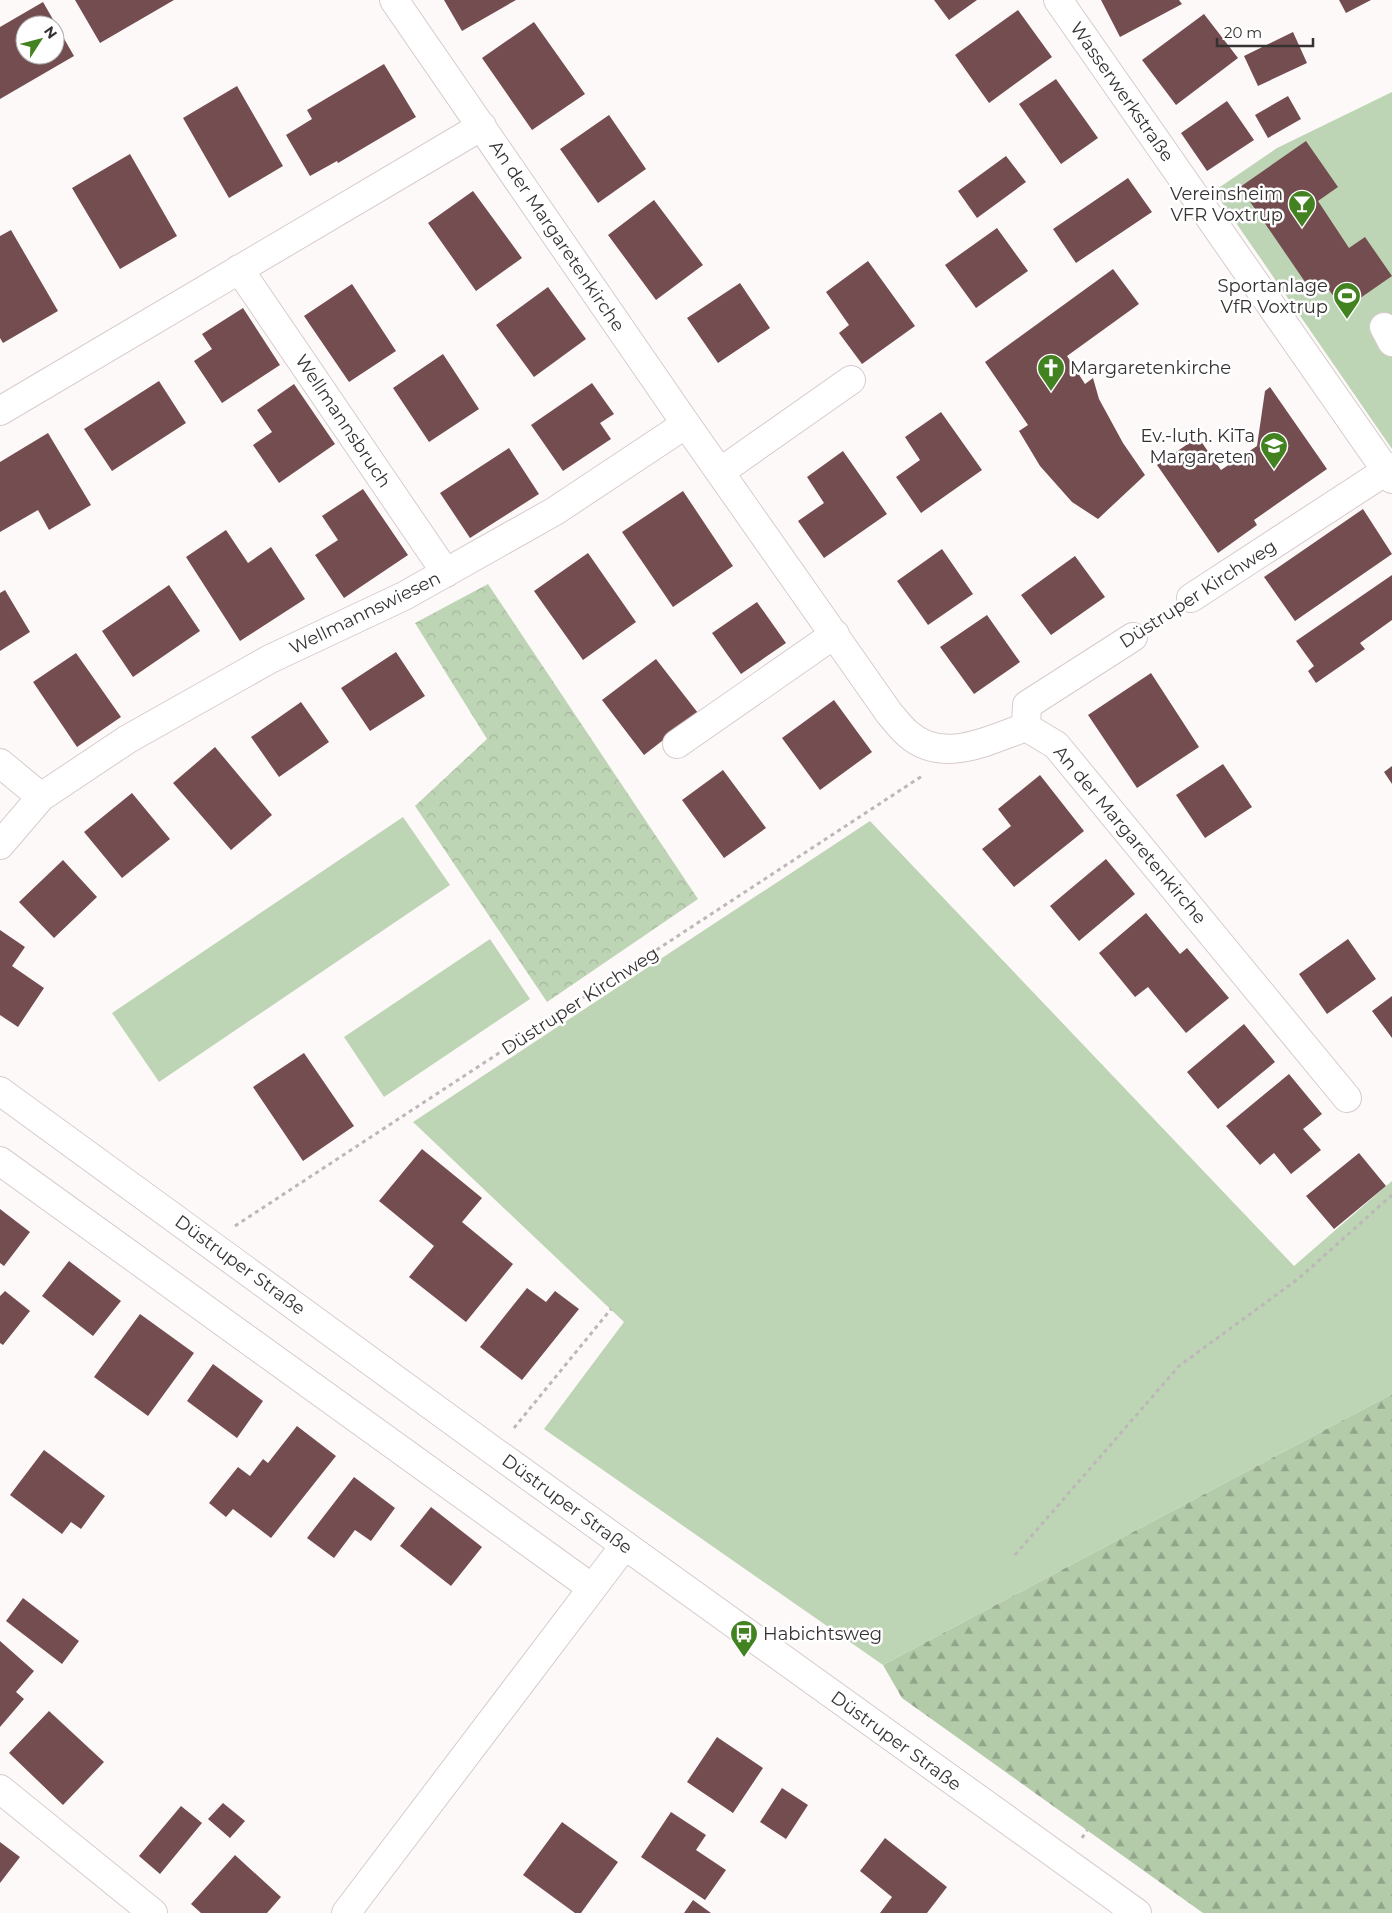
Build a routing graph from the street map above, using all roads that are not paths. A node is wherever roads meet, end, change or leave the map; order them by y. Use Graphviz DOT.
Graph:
graph roads {
  1 [pos="394,0"];
  2 [pos="1058,0"];
  3 [pos="482,126"];
  4 [pos="240,270"];
  5 [pos="851,380"];
  6 [pos="0,411"];
  7 [pos="686,424"];
  8 [pos="720,472"];
  9 [pos="1390,472"];
  10 [pos="446,573"];
  11 [pos="1191,598"];
  12 [pos="834,634"];
  13 [pos="1133,636"];
  14 [pos="1026,727"];
  15 [pos="677,744"];
  16 [pos="0,763"];
  17 [pos="41,796"];
  18 [pos="0,845"];
  19 [pos="0,1091"];
  20 [pos="1347,1098"];
  21 [pos="0,1161"];
  22 [pos="625,1546"];
  23 [pos="592,1588"];
  24 [pos="0,1789"];
  25 [pos="153,1913"];
  26 [pos="346,1913"];
  27 [pos="1137,1913"];
  1 -- 3 [label="street, An der Margaretenkirche"];
  2 -- 9 [label="street, Wasserwerkstraße"];
  3 -- 4 [label="street"];
  3 -- 7 [label="street, An der Margaretenkirche"];
  4 -- 6 [label="street"];
  4 -- 10 [label="street, Wellmannsbruch"];
  5 -- 8 [label="street"];
  7 -- 8 [label="street, An der Margaretenkirche"];
  7 -- 10 [label="street, Wellmannswiesen"];
  8 -- 12 [label="street, An der Margaretenkirche"];
  9 -- 11 [label="street, Düstruper Kirchweg"];
  10 -- 17 [label="street, Wellmannswiesen"];
  12 -- 14 [label="street, An der Margaretenkirche"];
  12 -- 15 [label="street"];
  13 -- 14 [label="street, Düstruper Kirchweg"];
  14 -- 20 [label="street, An der Margaretenkirche"];
  16 -- 17 [label="street"];
  17 -- 18 [label="street, Wellmannswiesen"];
  19 -- 22 [label="street, Düstruper Straße"];
  21 -- 23 [label="street"];
  22 -- 23 [label="street"];
  22 -- 27 [label="street, Düstruper Straße"];
  23 -- 26 [label="street"];
  24 -- 25 [label="street"];
}
